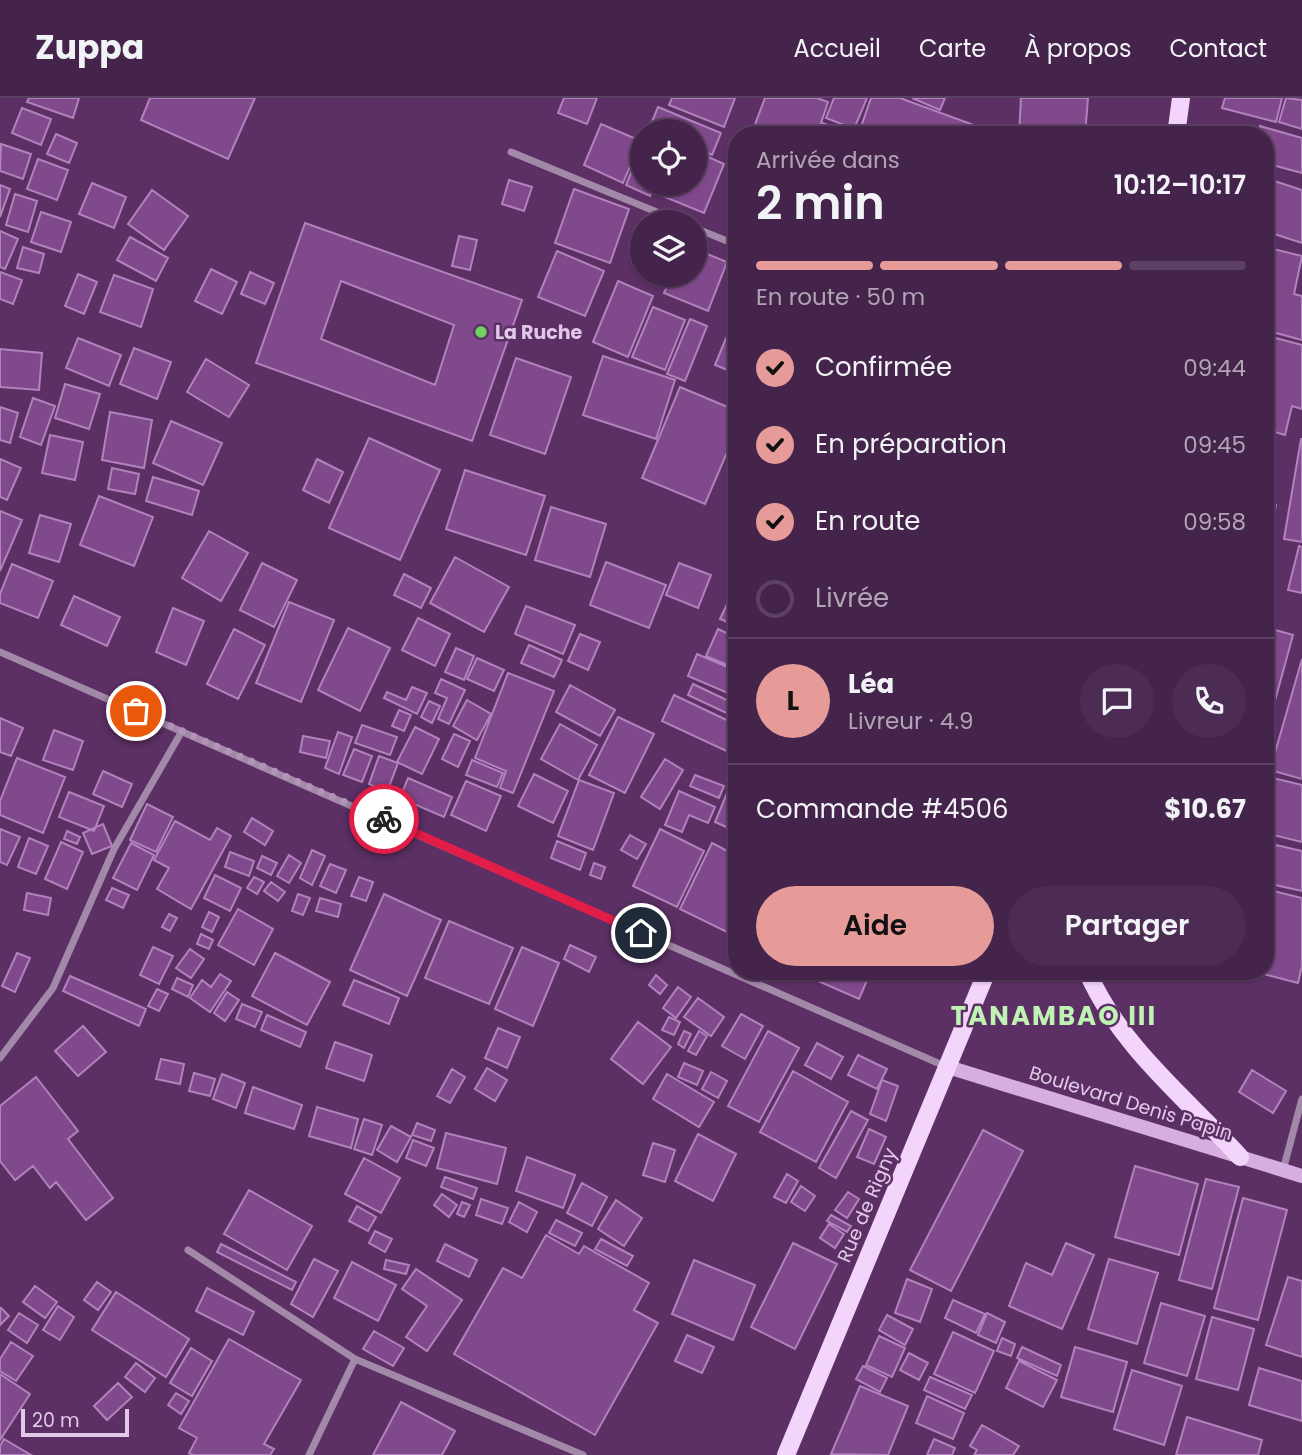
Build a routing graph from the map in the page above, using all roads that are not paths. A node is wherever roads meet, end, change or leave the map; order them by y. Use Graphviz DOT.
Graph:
graph roads {
  1 [pos="1181,98"];
  2 [pos="1177,126"];
  3 [pos="511,152"];
  4 [pos="652,210"];
  5 [pos="707,233"];
  6 [pos="728,241"];
  7 [pos="0,653"];
  8 [pos="182,731"];
  9 [pos="728,970"];
  10 [pos="750,980"];
  11 [pos="983,980"];
  12 [pos="1092,980"];
  13 [pos="0,1058"];
  14 [pos="948,1067"];
  15 [pos="1302,1099"];
  16 [pos="1240,1157"];
  17 [pos="1283,1170"];
  18 [pos="1302,1175"];
  19 [pos="188,1250"];
  20 [pos="355,1359"];
  21 [pos="309,1455"];
  22 [pos="583,1455"];
  23 [pos="786,1455"];
  1 -- 2 [label="main road"];
  3 -- 4 [label="street"];
  5 -- 6 [label="street"];
  7 -- 8 [label="street"];
  8 -- 9 [label="street"];
  8 -- 13 [label="street"];
  10 -- 14 [label="street"];
  11 -- 14 [label="main road, Rue de Rigny"];
  12 -- 16 [label="main road"];
  14 -- 16 [label="main road, Boulevard Denis Papin"];
  14 -- 23 [label="main road, Rue de Rigny"];
  15 -- 17 [label="street"];
  16 -- 17 [label="main road, Boulevard Denis Papin"];
  17 -- 18 [label="main road, Boulevard Denis Papin"];
  19 -- 20 [label="street"];
  20 -- 21 [label="street"];
  20 -- 22 [label="street"];
}
